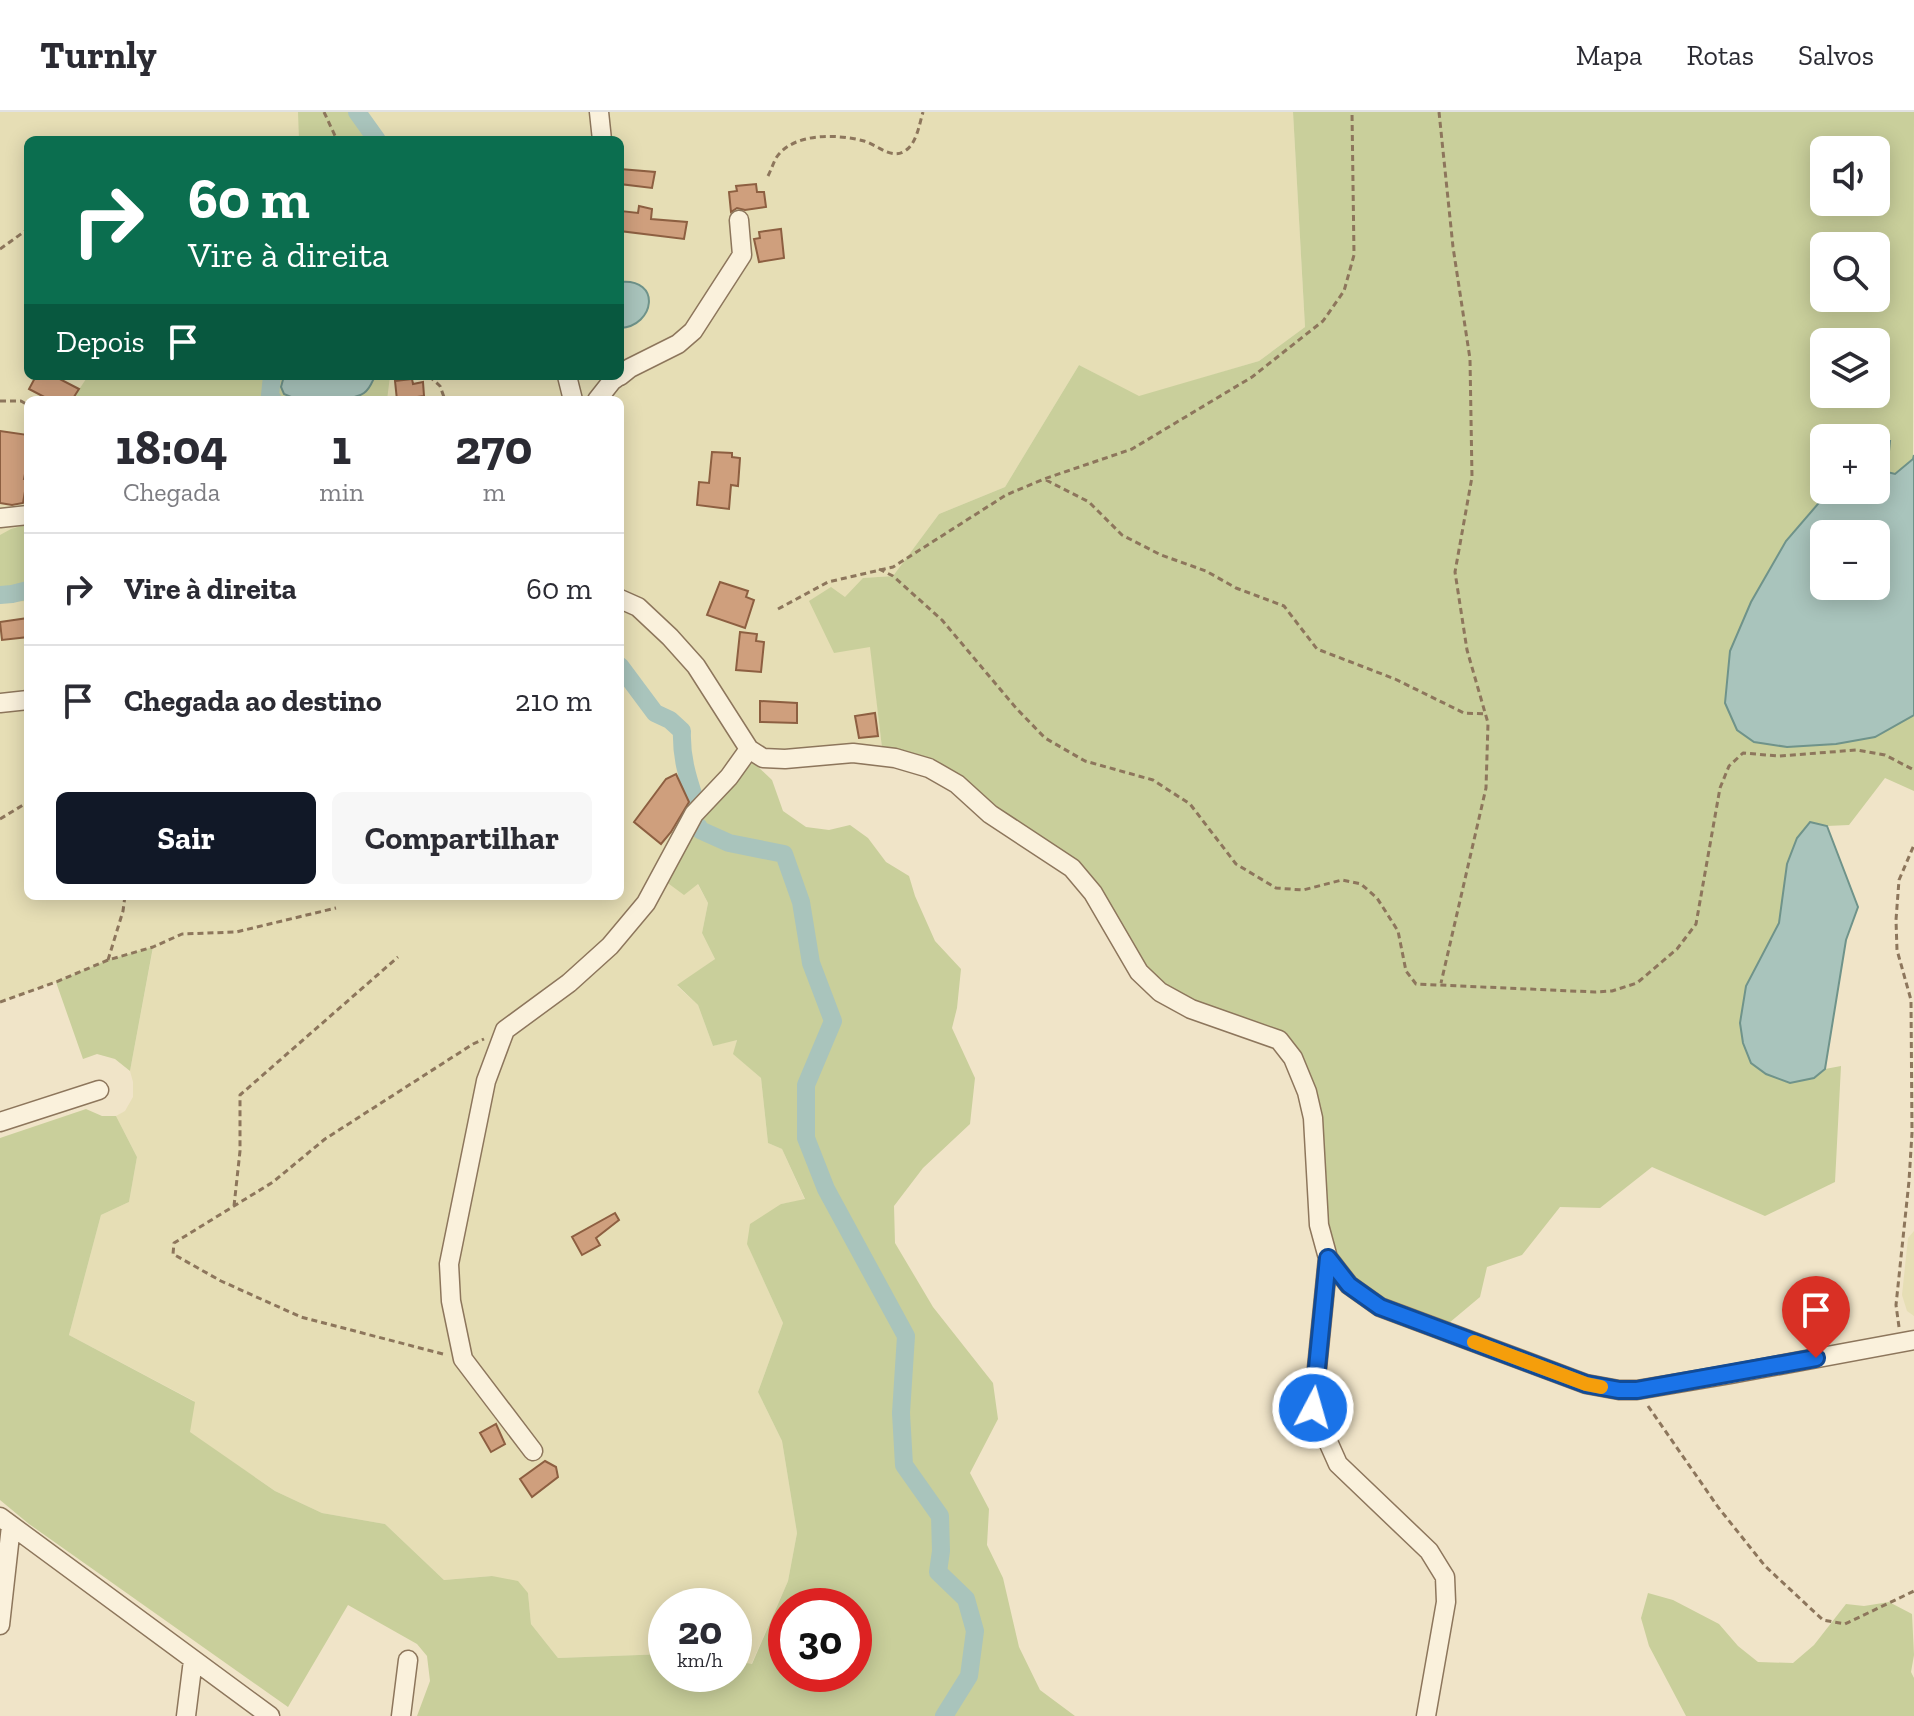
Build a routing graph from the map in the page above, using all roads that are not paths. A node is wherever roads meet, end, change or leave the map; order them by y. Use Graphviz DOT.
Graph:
graph roads {
  1 [pos="599,112"];
  2 [pos="602,136"];
  3 [pos="739,220"];
  4 [pos="624,373"];
  5 [pos="614,380"];
  6 [pos="600,396"];
  7 [pos="24,515"];
  8 [pos="0,518"];
  9 [pos="624,601"];
  10 [pos="24,700"];
  11 [pos="0,703"];
  12 [pos="749,749"];
  13 [pos="99,1090"];
  14 [pos="0,1122"];
  15 [pos="1328,1258"];
  16 [pos="1908,1341"];
  17 [pos="533,1451"];
  18 [pos="5,1522"];
  19 [pos="0,1625"];
  20 [pos="193,1660"];
  21 [pos="408,1660"];
  22 [pos="186,1716"];
  23 [pos="270,1716"];
  24 [pos="401,1716"];
  25 [pos="1426,1716"];
  1 -- 2 [label="street"];
  3 -- 4 [label="street"];
  5 -- 6 [label="street"];
  7 -- 8 [label="street"];
  9 -- 12 [label="street"];
  10 -- 11 [label="street"];
  12 -- 15 [label="street"];
  12 -- 17 [label="street"];
  13 -- 14 [label="street"];
  15 -- 16 [label="street"];
  15 -- 25 [label="street"];
  18 -- 19 [label="street"];
  18 -- 20 [label="street"];
  20 -- 22 [label="street"];
  20 -- 23 [label="street"];
  21 -- 24 [label="street"];
}
